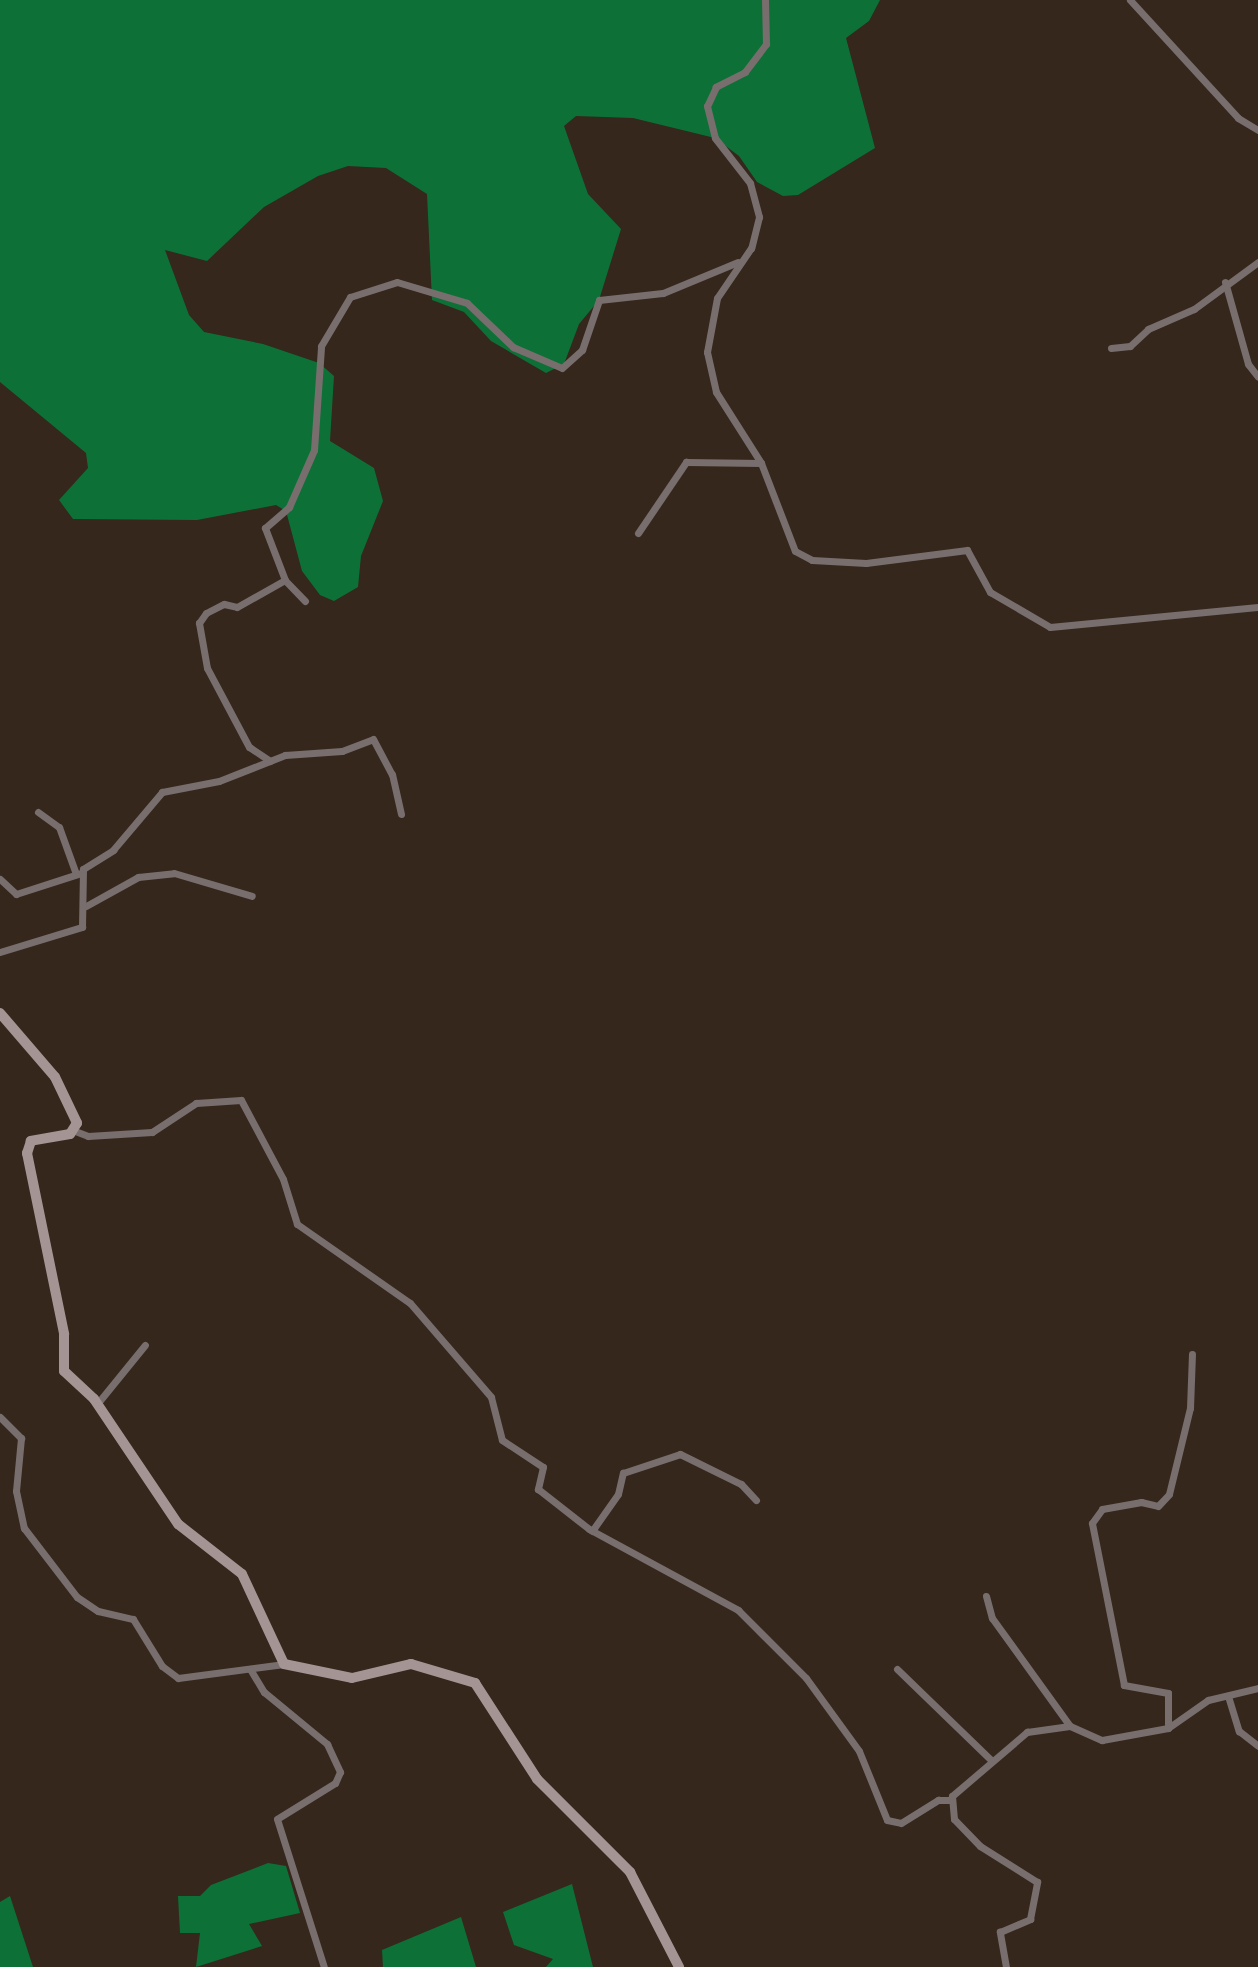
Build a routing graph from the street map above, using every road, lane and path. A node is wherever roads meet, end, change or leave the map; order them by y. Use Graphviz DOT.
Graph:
graph roads {
  1 [pos="765,0"];
  2 [pos="1130,0"];
  3 [pos="1258,130"];
  4 [pos="739,262"];
  5 [pos="1258,262"];
  6 [pos="1225,282"];
  7 [pos="1111,348"];
  8 [pos="1258,377"];
  9 [pos="761,463"];
  10 [pos="638,533"];
  11 [pos="285,580"];
  12 [pos="305,601"];
  13 [pos="1258,607"];
  14 [pos="270,761"];
  15 [pos="38,812"];
  16 [pos="401,814"];
  17 [pos="79,874"];
  18 [pos="0,879"];
  19 [pos="252,897"];
  20 [pos="86,906"];
  21 [pos="0,952"];
  22 [pos="0,1013"];
  23 [pos="75,1131"];
  24 [pos="145,1345"];
  25 [pos="1192,1354"];
  26 [pos="97,1404"];
  27 [pos="0,1417"];
  28 [pos="757,1500"];
  29 [pos="593,1531"];
  30 [pos="986,1596"];
  31 [pos="284,1664"];
  32 [pos="250,1669"];
  33 [pos="897,1669"];
  34 [pos="1258,1688"];
  35 [pos="1228,1696"];
  36 [pos="1070,1726"];
  37 [pos="1168,1728"];
  38 [pos="1258,1746"];
  39 [pos="992,1761"];
  40 [pos="950,1800"];
  41 [pos="324,1967"];
  42 [pos="679,1967"];
  43 [pos="1006,1967"];
  1 -- 4 [label="street"];
  2 -- 3 [label="street"];
  4 -- 9 [label="street"];
  4 -- 11 [label="street"];
  5 -- 6 [label="street"];
  6 -- 7 [label="street"];
  6 -- 8 [label="street"];
  9 -- 10 [label="street"];
  9 -- 13 [label="street"];
  11 -- 12 [label="street"];
  11 -- 14 [label="street"];
  14 -- 16 [label="street"];
  14 -- 17 [label="street"];
  15 -- 17 [label="street"];
  17 -- 18 [label="street"];
  17 -- 20 [label="street"];
  19 -- 20 [label="street"];
  20 -- 21 [label="street"];
  22 -- 23 [label="street"];
  23 -- 26 [label="street"];
  23 -- 29 [label="street"];
  24 -- 26 [label="street"];
  25 -- 37 [label="street"];
  26 -- 31 [label="street"];
  27 -- 32 [label="street"];
  28 -- 29 [label="street"];
  29 -- 40 [label="street"];
  30 -- 36 [label="street"];
  31 -- 32 [label="street"];
  31 -- 42 [label="street"];
  32 -- 41 [label="street"];
  33 -- 39 [label="street"];
  34 -- 35 [label="street"];
  35 -- 37 [label="street"];
  35 -- 38 [label="street"];
  36 -- 37 [label="street"];
  36 -- 39 [label="street"];
  39 -- 40 [label="street"];
  40 -- 43 [label="street"];
}
